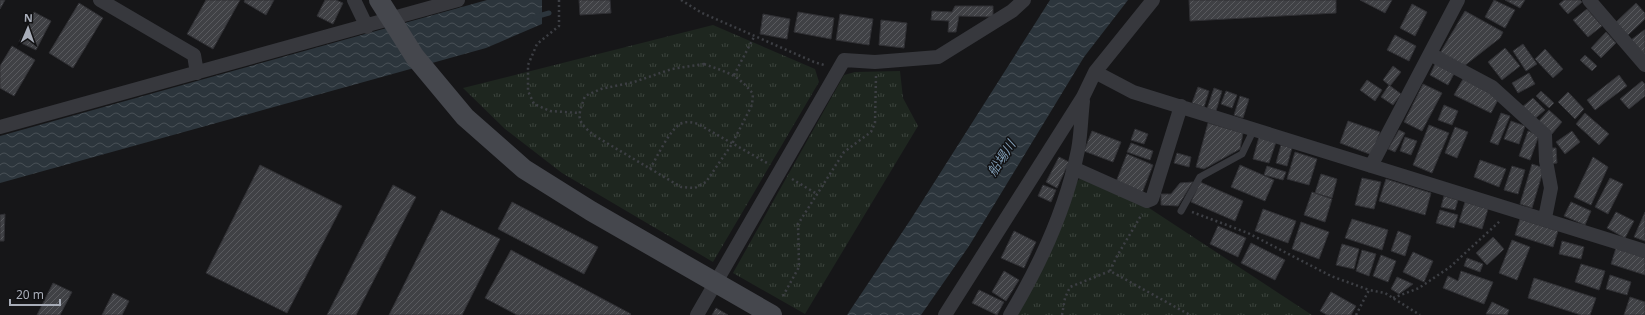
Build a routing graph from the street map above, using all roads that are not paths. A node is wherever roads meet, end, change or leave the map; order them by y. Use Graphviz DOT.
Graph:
graph roads {
  1 [pos="100,0"];
  2 [pos="354,0"];
  3 [pos="379,0"];
  4 [pos="413,0"];
  5 [pos="458,0"];
  6 [pos="1024,0"];
  7 [pos="1152,0"];
  8 [pos="1458,0"];
  9 [pos="1589,0"];
  10 [pos="423,10"];
  11 [pos="367,27"];
  12 [pos="1430,54"];
  13 [pos="1645,65"];
  14 [pos="1095,72"];
  15 [pos="197,73"];
  16 [pos="1084,97"];
  17 [pos="1182,106"];
  18 [pos="0,127"];
  19 [pos="1254,129"];
  20 [pos="1371,166"];
  21 [pos="1073,168"];
  22 [pos="1181,211"];
  23 [pos="1544,218"];
  24 [pos="1645,251"];
  25 [pos="697,315"];
  26 [pos="772,315"];
  27 [pos="944,315"];
  28 [pos="1010,315"];
  1 -- 15 [label="street"];
  2 -- 11 [label="street"];
  3 -- 26 [label="street, bridge"];
  4 -- 10 [label="street"];
  5 -- 10 [label="street"];
  6 -- 25 [label="street"];
  7 -- 14 [label="street"];
  8 -- 12 [label="street"];
  9 -- 13 [label="street"];
  10 -- 11 [label="street"];
  11 -- 15 [label="street"];
  12 -- 20 [label="street"];
  12 -- 23 [label="street"];
  14 -- 16 [label="street"];
  14 -- 17 [label="street"];
  15 -- 18 [label="street"];
  16 -- 21 [label="street"];
  16 -- 27 [label="street"];
  17 -- 19 [label="street"];
  17 -- 21 [label="street"];
  19 -- 20 [label="street"];
  19 -- 22 [label="lane"];
  20 -- 23 [label="street"];
  21 -- 28 [label="street"];
  23 -- 24 [label="street"];
}
